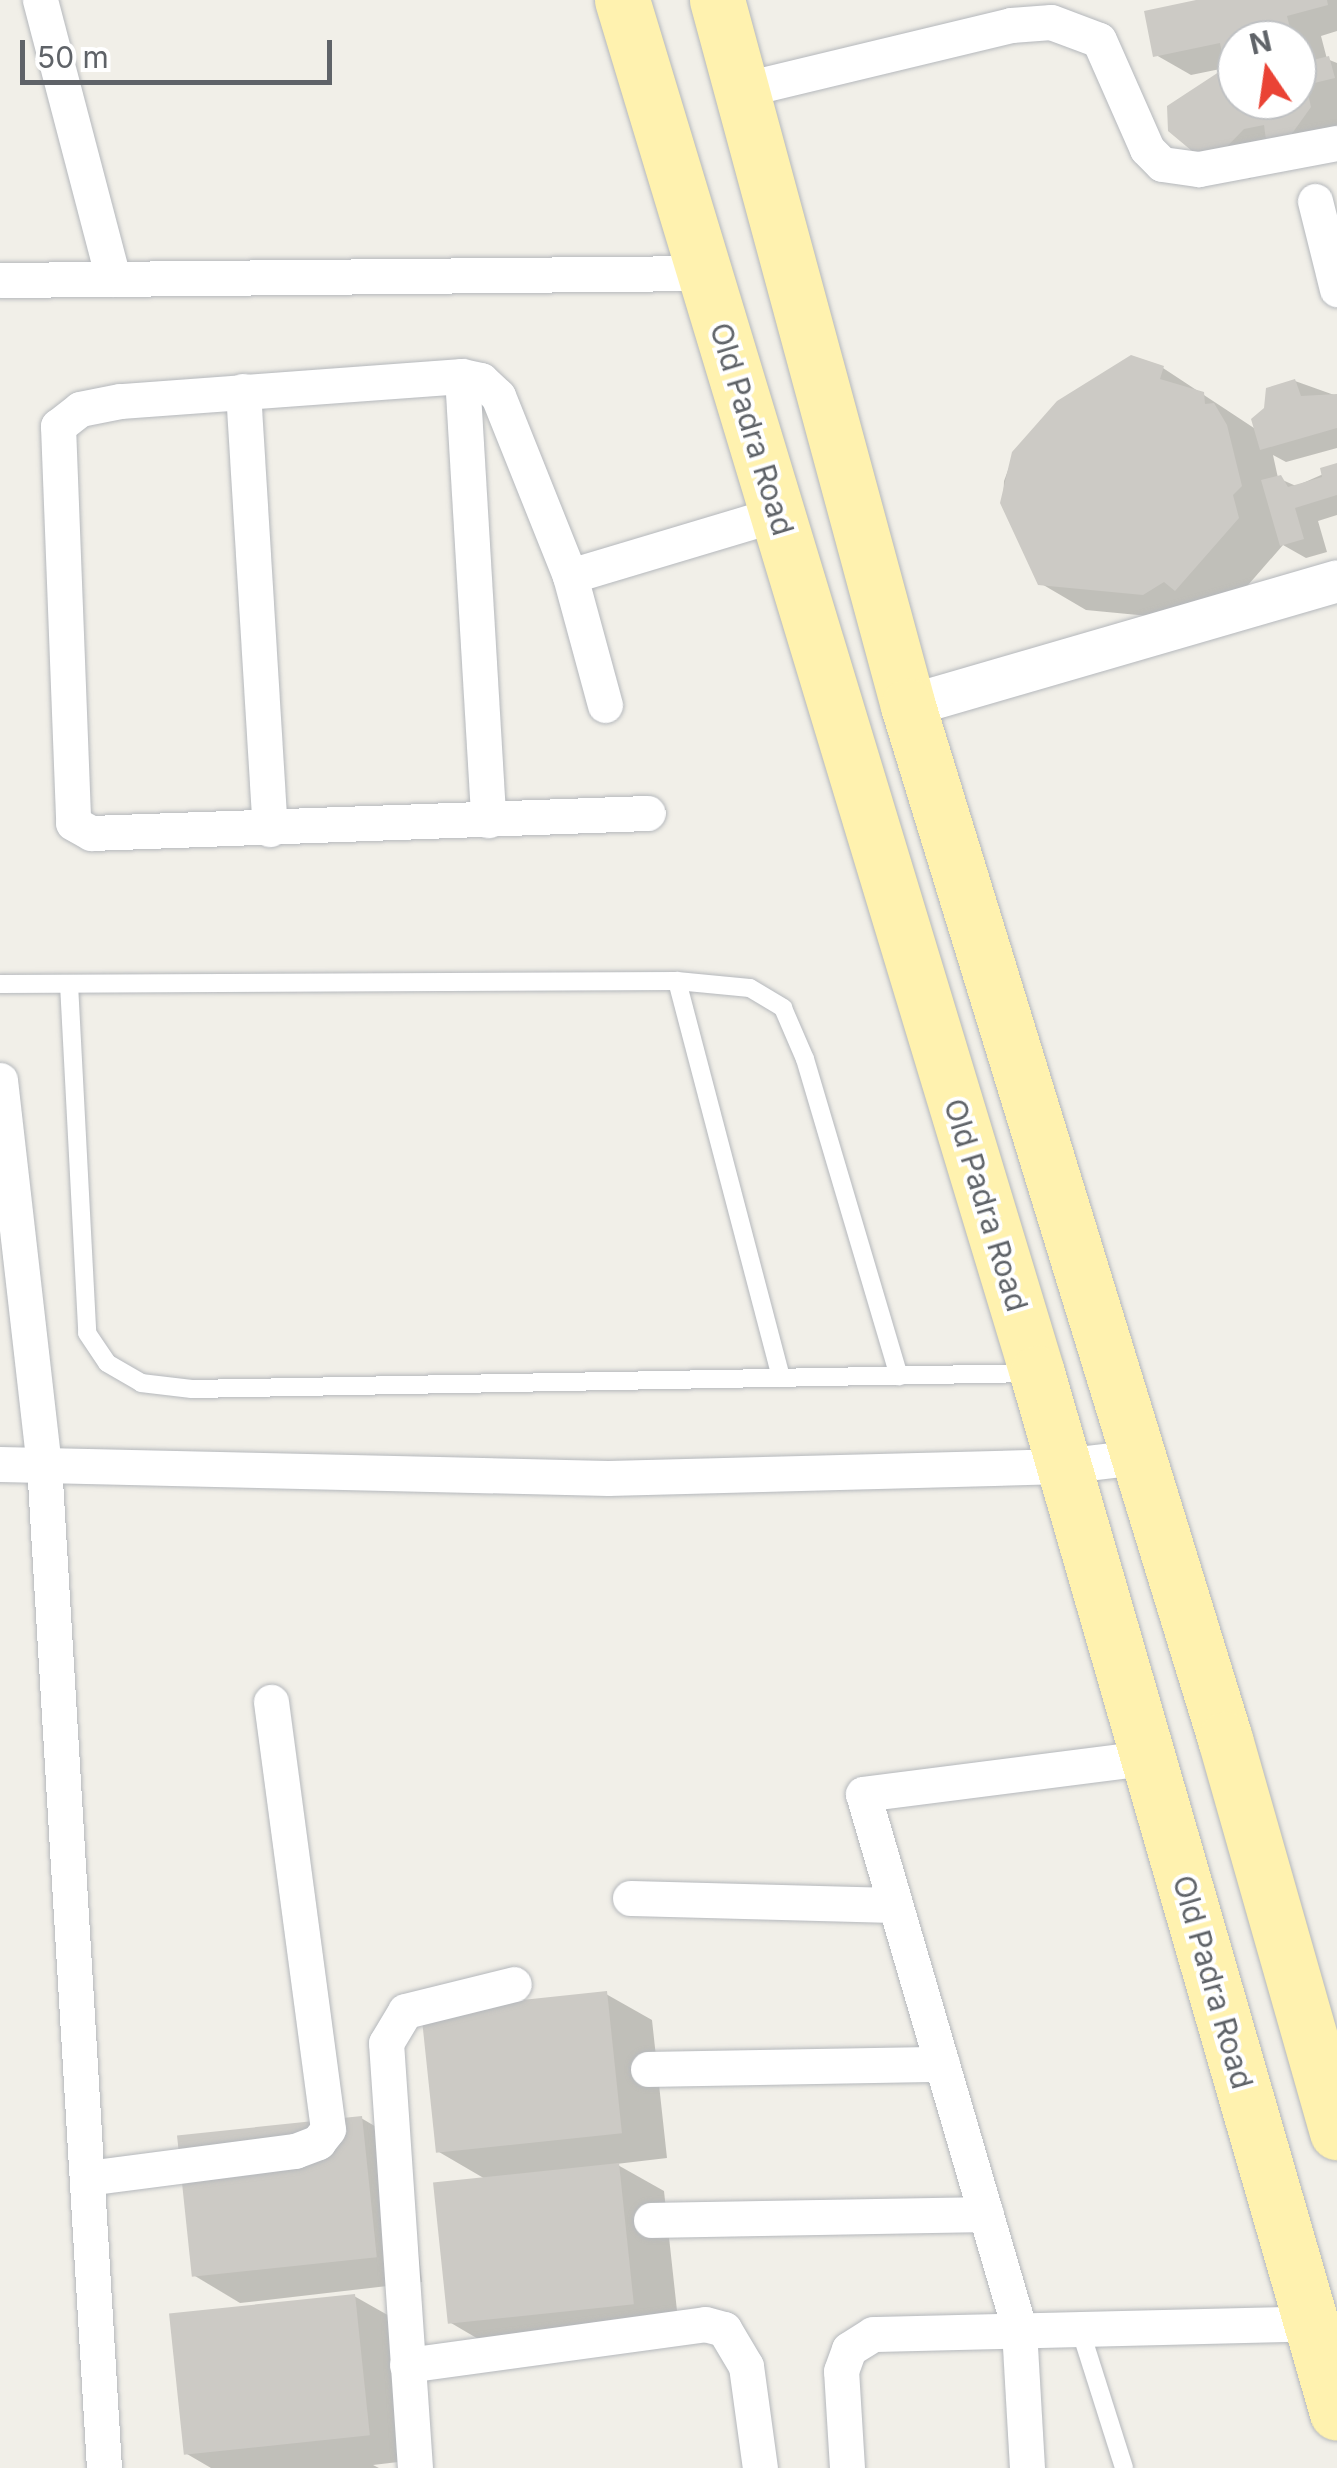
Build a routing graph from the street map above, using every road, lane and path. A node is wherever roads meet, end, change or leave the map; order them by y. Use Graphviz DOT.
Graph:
graph roads {
  1 [pos="40,0"];
  2 [pos="622,0"];
  3 [pos="716,0"];
  4 [pos="741,90"];
  5 [pos="1337,143"];
  6 [pos="1315,200"];
  7 [pos="705,273"];
  8 [pos="113,279"];
  9 [pos="0,280"];
  10 [pos="1337,289"];
  11 [pos="462,376"];
  12 [pos="243,392"];
  13 [pos="778,514"];
  14 [pos="570,576"];
  15 [pos="1337,581"];
  16 [pos="605,705"];
  17 [pos="908,706"];
  18 [pos="648,813"];
  19 [pos="488,820"];
  20 [pos="270,829"];
  21 [pos="677,981"];
  22 [pos="0,984"];
  23 [pos="68,984"];
  24 [pos="0,1080"];
  25 [pos="1036,1373"];
  26 [pos="900,1376"];
  27 [pos="781,1378"];
  28 [pos="1138,1458"];
  29 [pos="0,1464"];
  30 [pos="44,1464"];
  31 [pos="1062,1466"];
  32 [pos="271,1702"];
  33 [pos="1150,1757"];
  34 [pos="630,1898"];
  35 [pos="895,1906"];
  36 [pos="514,1984"];
  37 [pos="942,2064"];
  38 [pos="648,2070"];
  39 [pos="1337,2132"];
  40 [pos="87,2178"];
  41 [pos="986,2214"];
  42 [pos="651,2220"];
  43 [pos="1308,2323"];
  44 [pos="1019,2328"];
  45 [pos="1080,2328"];
  46 [pos="406,2365"];
  47 [pos="1337,2413"];
  48 [pos="104,2468"];
  49 [pos="414,2468"];
  50 [pos="760,2468"];
  51 [pos="847,2468"];
  52 [pos="1027,2468"];
  53 [pos="1124,2468"];
  1 -- 8 [label="street"];
  2 -- 7 [label="main road, Old Padra Road"];
  3 -- 4 [label="main road"];
  4 -- 5 [label="street"];
  4 -- 17 [label="main road"];
  6 -- 10 [label="street"];
  7 -- 8 [label="street"];
  7 -- 13 [label="main road, Old Padra Road"];
  8 -- 9 [label="street"];
  11 -- 12 [label="street"];
  11 -- 14 [label="street"];
  11 -- 19 [label="street"];
  12 -- 20 [label="street"];
  12 -- 20 [label="street"];
  13 -- 14 [label="street"];
  13 -- 25 [label="main road, Old Padra Road"];
  14 -- 16 [label="street"];
  15 -- 17 [label="street"];
  17 -- 28 [label="main road"];
  18 -- 19 [label="street"];
  19 -- 20 [label="street"];
  21 -- 23 [label="lane"];
  21 -- 26 [label="lane"];
  21 -- 27 [label="lane"];
  22 -- 23 [label="lane"];
  23 -- 27 [label="lane"];
  24 -- 30 [label="street"];
  25 -- 26 [label="lane"];
  25 -- 31 [label="main road, Old Padra Road"];
  26 -- 27 [label="lane"];
  28 -- 31 [label="street"];
  28 -- 39 [label="main road"];
  29 -- 30 [label="street"];
  30 -- 31 [label="street"];
  30 -- 40 [label="street"];
  31 -- 33 [label="main road, Old Padra Road"];
  32 -- 40 [label="street"];
  33 -- 35 [label="street"];
  33 -- 43 [label="main road, Old Padra Road"];
  34 -- 35 [label="street"];
  35 -- 37 [label="street"];
  36 -- 46 [label="street"];
  37 -- 38 [label="street"];
  37 -- 41 [label="street"];
  40 -- 48 [label="street"];
  41 -- 42 [label="street"];
  41 -- 44 [label="street"];
  43 -- 45 [label="street"];
  43 -- 47 [label="main road, Old Padra Road"];
  44 -- 45 [label="street"];
  44 -- 51 [label="street"];
  44 -- 52 [label="street"];
  45 -- 53 [label="lane"];
  46 -- 49 [label="street"];
  46 -- 50 [label="street"];
}
